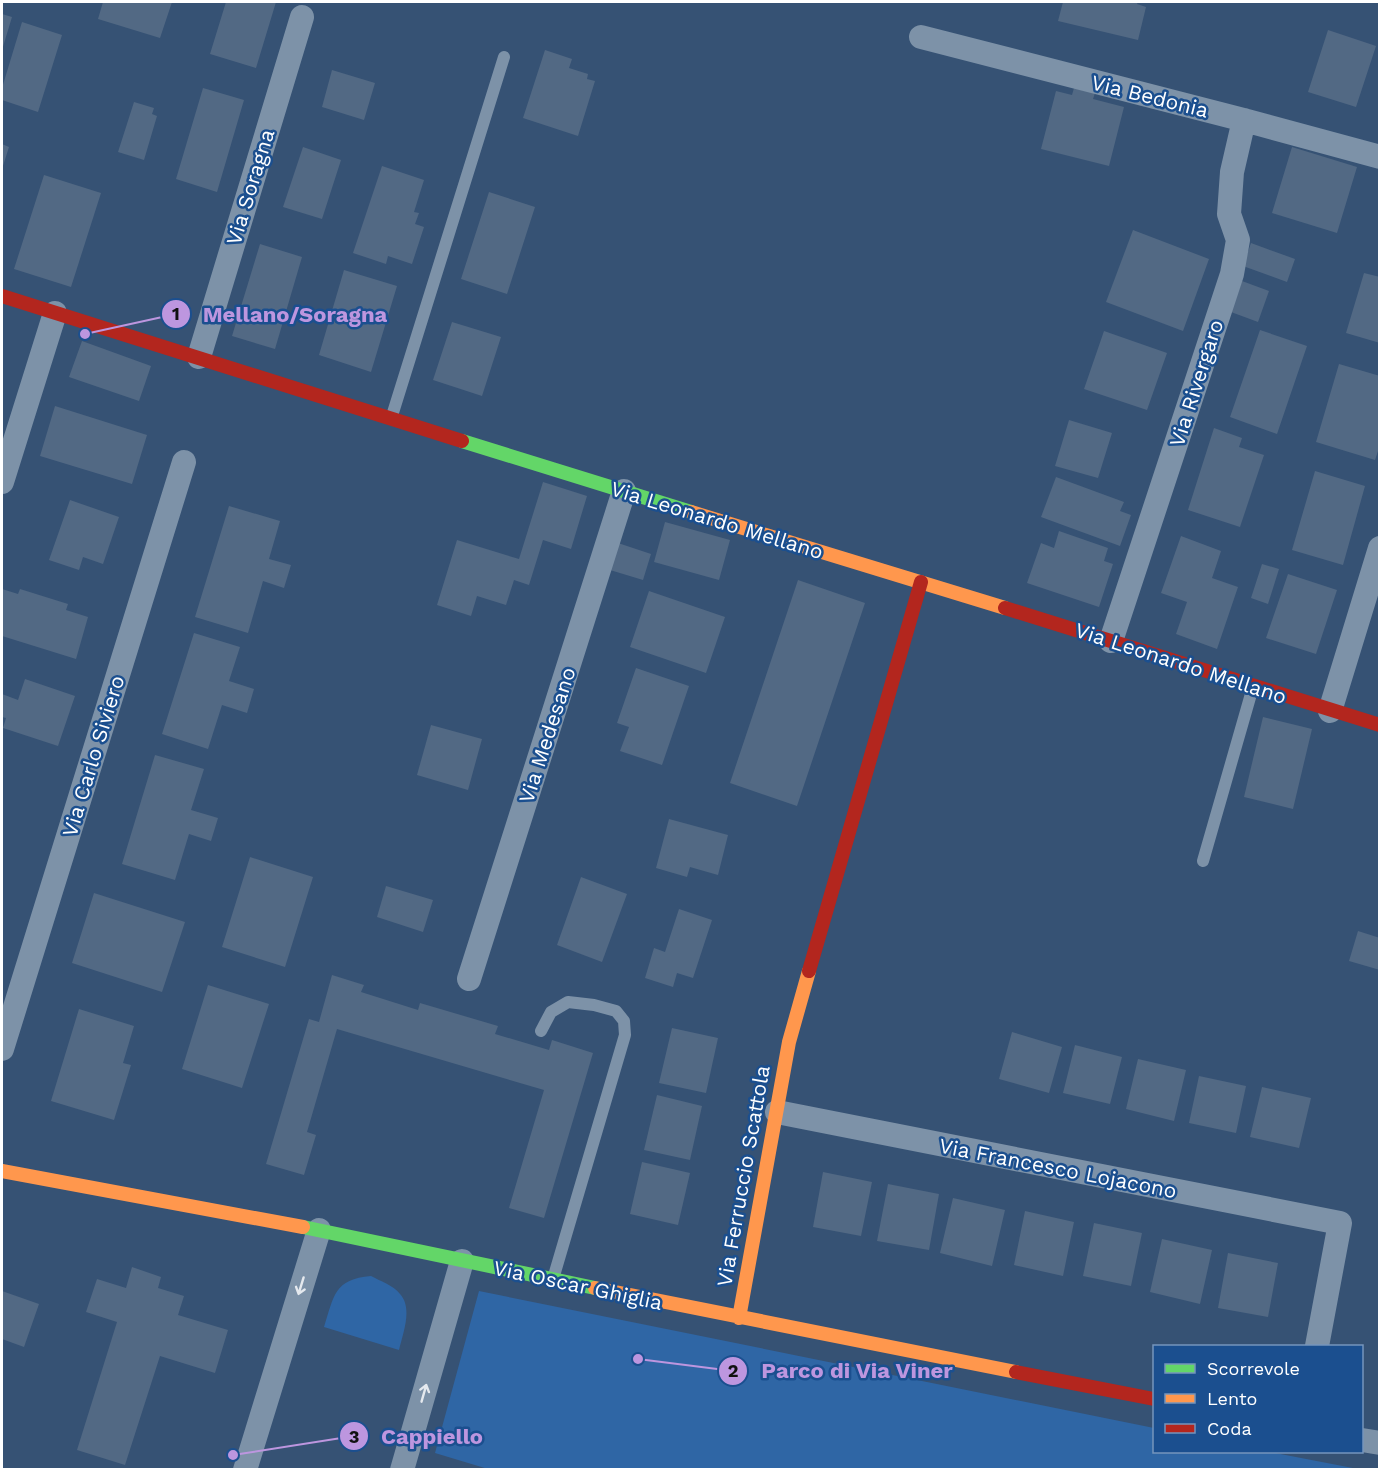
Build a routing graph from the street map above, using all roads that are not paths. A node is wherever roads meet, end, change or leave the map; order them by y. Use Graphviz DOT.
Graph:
graph roads {
  1 [pos="302,17"];
  2 [pos="921,37"];
  3 [pos="504,57"];
  4 [pos="1244,120"];
  5 [pos="1380,157"];
  6 [pos="2,296"];
  7 [pos="55,313"];
  8 [pos="199,357"];
  9 [pos="391,419"];
  10 [pos="184,462"];
  11 [pos="2,482"];
  12 [pos="624,491"];
  13 [pos="1380,548"];
  14 [pos="921,582"];
  15 [pos="1112,641"];
  16 [pos="1253,686"];
  17 [pos="1330,711"];
  18 [pos="1380,725"];
  19 [pos="1203,861"];
  20 [pos="469,979"];
  21 [pos="541,1031"];
  22 [pos="2,1049"];
  23 [pos="777,1112"];
  24 [pos="2,1171"];
  25 [pos="319,1230"];
  26 [pos="462,1261"];
  27 [pos="553,1280"];
  28 [pos="739,1318"];
  29 [pos="1317,1345"];
  30 [pos="1153,1399"];
  31 [pos="1363,1440"];
  32 [pos="1380,1443"];
  33 [pos="245,1470"];
  34 [pos="402,1470"];
  1 -- 8 [label="street, Via Soragna"];
  2 -- 4 [label="street, Via Bedonia"];
  3 -- 9 [label="lane"];
  4 -- 5 [label="street, Via Bedonia"];
  4 -- 15 [label="street, Via Rivergaro"];
  6 -- 7 [label="street, Via Leonardo Mellano"];
  7 -- 8 [label="street, Via Leonardo Mellano"];
  7 -- 11 [label="street"];
  8 -- 9 [label="street, Via Leonardo Mellano"];
  9 -- 12 [label="street, Via Leonardo Mellano"];
  10 -- 22 [label="street, Via Carlo Siviero"];
  12 -- 14 [label="street, Via Leonardo Mellano"];
  12 -- 20 [label="street, Via Medesano"];
  13 -- 17 [label="street"];
  14 -- 15 [label="street, Via Leonardo Mellano"];
  14 -- 23 [label="street, Via Ferruccio Scattola"];
  15 -- 16 [label="street, Via Leonardo Mellano"];
  16 -- 17 [label="street, Via Leonardo Mellano"];
  16 -- 19 [label="lane"];
  17 -- 18 [label="street, Via Leonardo Mellano"];
  21 -- 27 [label="lane"];
  23 -- 28 [label="street, Via Ferruccio Scattola"];
  23 -- 29 [label="street, Via Francesco Lojacono"];
  24 -- 25 [label="street, Via Oscar Ghiglia"];
  25 -- 26 [label="street, Via Oscar Ghiglia"];
  25 -- 33 [label="street, one-way"];
  26 -- 27 [label="street, Via Oscar Ghiglia"];
  34 -- 26 [label="street, one-way"];
  27 -- 28 [label="street, Via Oscar Ghiglia"];
  28 -- 30 [label="street, Via Oscar Ghiglia"];
  31 -- 32 [label="street"];
}
